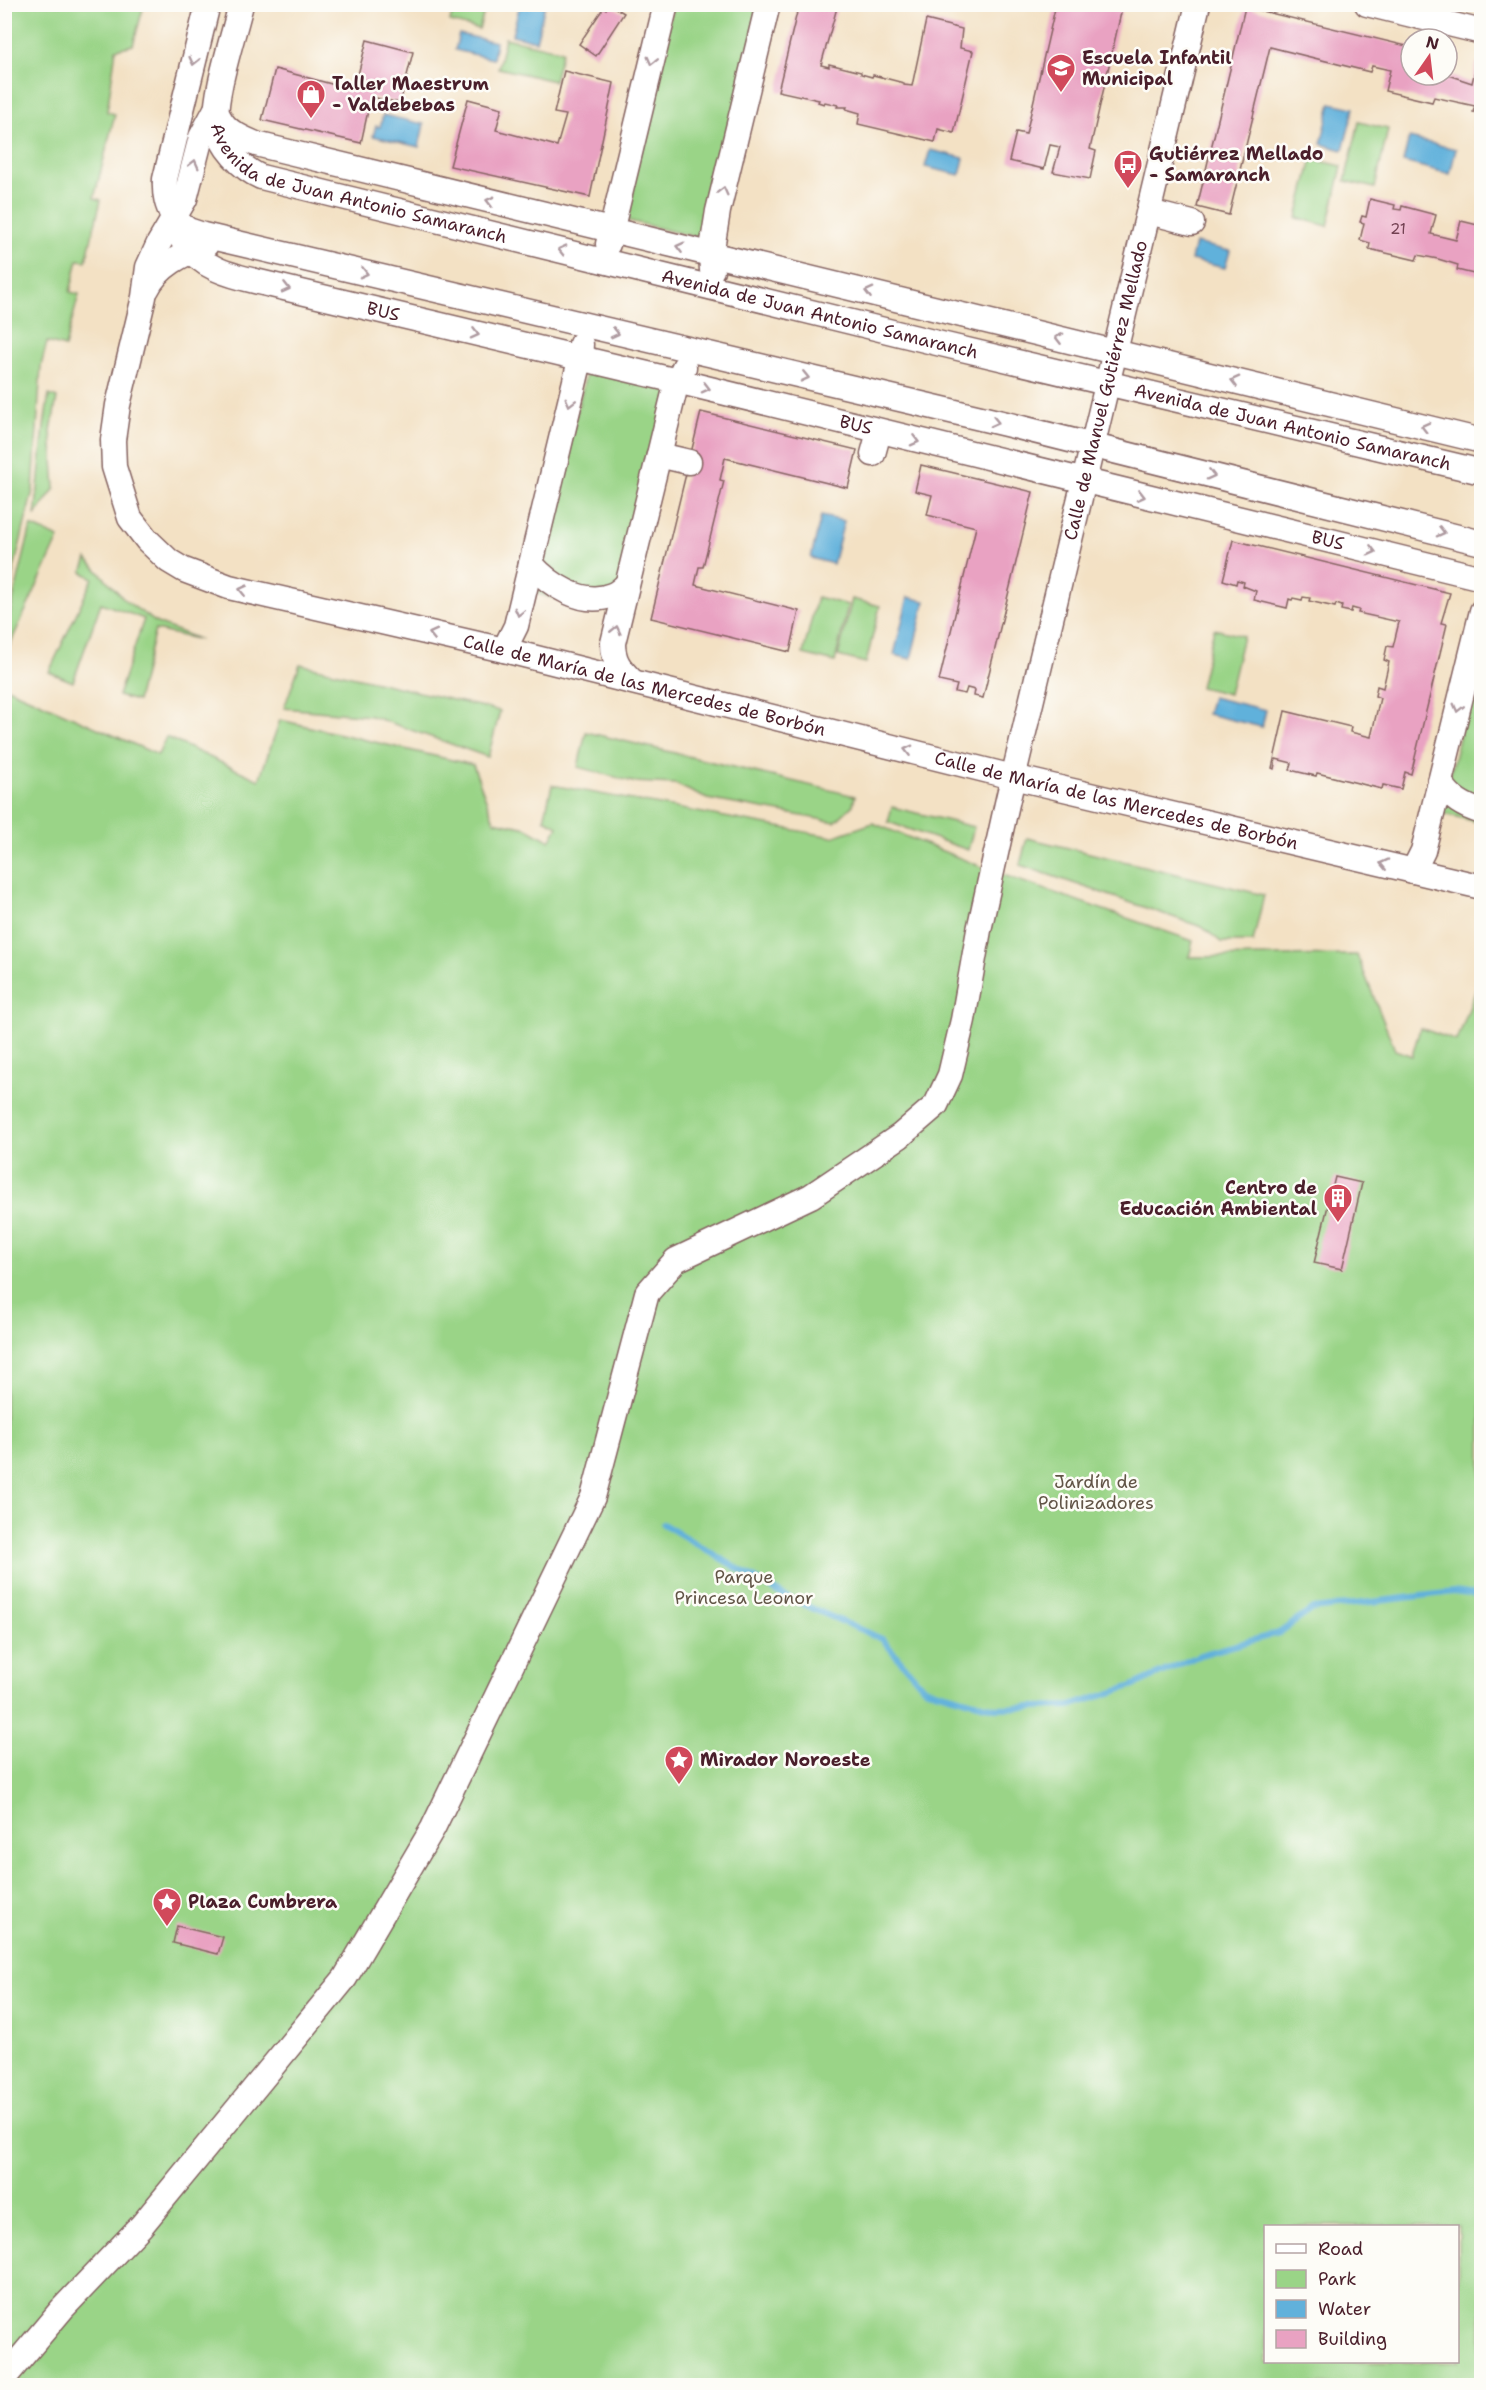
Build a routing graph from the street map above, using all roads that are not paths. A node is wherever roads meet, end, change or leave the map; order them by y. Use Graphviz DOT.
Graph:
graph roads {
  1 [pos="208,4"];
  2 [pos="241,4"];
  3 [pos="666,4"];
  4 [pos="768,4"];
  5 [pos="1198,4"];
  6 [pos="1367,4"];
  7 [pos="1482,32"];
  8 [pos="218,100"];
  9 [pos="1149,212"];
  10 [pos="174,219"];
  11 [pos="1192,223"];
  12 [pos="612,231"];
  13 [pos="229,241"];
  14 [pos="191,251"];
  15 [pos="711,255"];
  16 [pos="596,258"];
  17 [pos="720,288"];
  18 [pos="144,297"];
  19 [pos="578,324"];
  20 [pos="700,352"];
  21 [pos="1116,352"];
  22 [pos="580,360"];
  23 [pos="677,381"];
  24 [pos="1108,383"];
  25 [pos="1482,441"];
  26 [pos="1093,446"];
  27 [pos="659,455"];
  28 [pos="688,462"];
  29 [pos="1482,472"];
  30 [pos="1084,482"];
  31 [pos="1482,543"];
  32 [pos="531,564"];
  33 [pos="1482,578"];
  34 [pos="627,584"];
  35 [pos="1482,611"];
  36 [pos="504,650"];
  37 [pos="632,681"];
  38 [pos="1013,777"];
  39 [pos="1440,782"];
  40 [pos="1482,812"];
  41 [pos="1413,871"];
  42 [pos="1482,887"];
  43 [pos="4,2378"];
  1 -- 10 [label="street, one-way"];
  2 -- 8 [label="street, Calle de María de las Mercedes de Borbón"];
  3 -- 12 [label="street, one-way"];
  15 -- 4 [label="street, one-way"];
  5 -- 9 [label="street, Calle de Manuel Gutiérrez Mellado"];
  6 -- 7 [label="street"];
  10 -- 8 [label="street, Calle de María de las Mercedes de Borbón, one-way"];
  12 -- 8 [label="street, one-way"];
  16 -- 8 [label="street, Avenida de Juan Antonio Samaranch, one-way"];
  9 -- 11 [label="street"];
  9 -- 21 [label="street, Calle de Manuel Gutiérrez Mellado"];
  10 -- 13 [label="street"];
  10 -- 14 [label="street"];
  10 -- 18 [label="street, Calle de María de las Mercedes de Borbón"];
  15 -- 12 [label="street, one-way"];
  12 -- 16 [label="street"];
  13 -- 14 [label="street"];
  13 -- 19 [label="street, one-way"];
  14 -- 18 [label="street"];
  14 -- 22 [label="street, BUS, one-way"];
  15 -- 17 [label="street"];
  21 -- 15 [label="street, one-way"];
  16 -- 17 [label="street, Avenida de Juan Antonio Samaranch"];
  17 -- 24 [label="street, Avenida de Juan Antonio Samaranch"];
  36 -- 18 [label="street, Calle de María de las Mercedes de Borbón, one-way"];
  19 -- 20 [label="street, one-way"];
  19 -- 22 [label="street"];
  20 -- 23 [label="street"];
  20 -- 26 [label="street, one-way"];
  21 -- 24 [label="street, Calle de Manuel Gutiérrez Mellado"];
  25 -- 21 [label="street, one-way"];
  22 -- 23 [label="street, BUS"];
  22 -- 32 [label="street, one-way"];
  23 -- 27 [label="street"];
  23 -- 30 [label="street, BUS, one-way"];
  24 -- 26 [label="street, Calle de Manuel Gutiérrez Mellado"];
  24 -- 29 [label="street, Avenida de Juan Antonio Samaranch"];
  26 -- 30 [label="street, Calle de Manuel Gutiérrez Mellado"];
  26 -- 31 [label="street, one-way"];
  27 -- 28 [label="street"];
  27 -- 34 [label="street"];
  30 -- 33 [label="street, BUS, one-way"];
  30 -- 38 [label="street, Calle de Manuel Gutiérrez Mellado"];
  32 -- 34 [label="street"];
  32 -- 36 [label="street, one-way"];
  37 -- 34 [label="street, one-way"];
  35 -- 39 [label="street, one-way"];
  36 -- 37 [label="street, Calle de María de las Mercedes de Borbón"];
  38 -- 37 [label="street, Calle de María de las Mercedes de Borbón, one-way"];
  41 -- 38 [label="street, Calle de María de las Mercedes de Borbón, one-way"];
  38 -- 43 [label="street, Calle de Manuel Gutiérrez Mellado"];
  39 -- 40 [label="street"];
  39 -- 41 [label="street"];
  41 -- 42 [label="street, Calle de María de las Mercedes de Borbón"];
}
